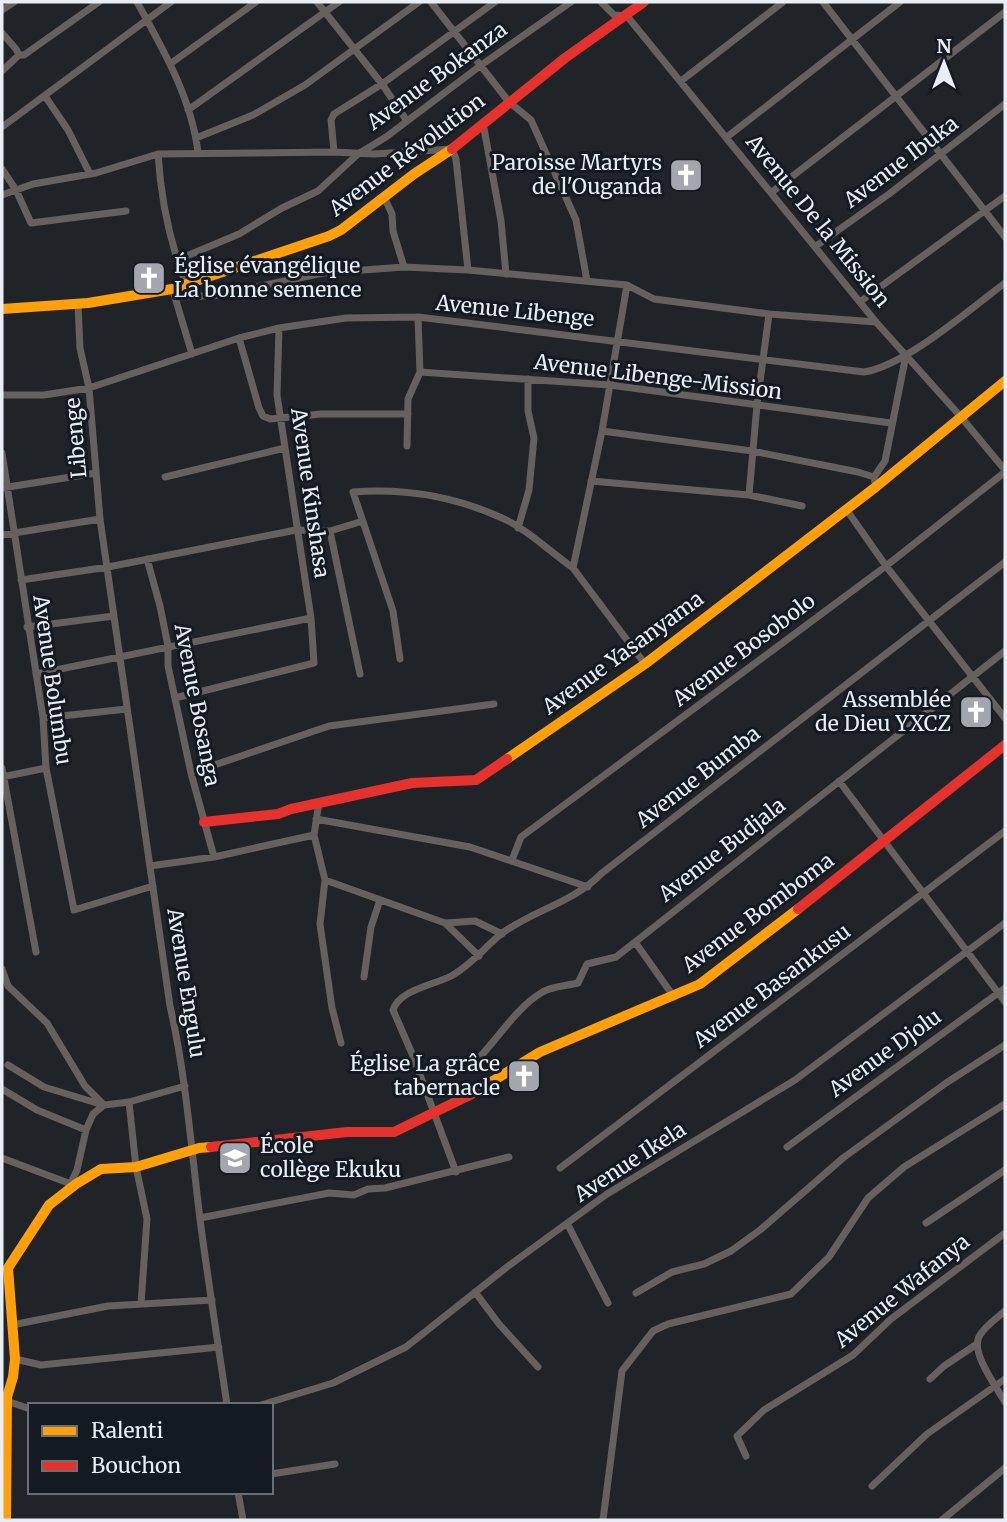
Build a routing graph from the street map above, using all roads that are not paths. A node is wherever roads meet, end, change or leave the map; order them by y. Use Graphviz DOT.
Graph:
graph roads {
  1 [pos="14,2"];
  2 [pos="99,2"];
  3 [pos="137,2"];
  4 [pos="171,2"];
  5 [pos="256,2"];
  6 [pos="317,2"];
  7 [pos="339,2"];
  8 [pos="419,2"];
  9 [pos="431,2"];
  10 [pos="495,2"];
  11 [pos="571,2"];
  12 [pos="601,2"];
  13 [pos="644,2"];
  14 [pos="782,2"];
  15 [pos="823,2"];
  16 [pos="900,2"];
  17 [pos="2,10"];
  18 [pos="326,12"];
  19 [pos="1005,12"];
  20 [pos="627,16"];
  21 [pos="147,19"];
  22 [pos="453,32"];
  23 [pos="2,33"];
  24 [pos="852,40"];
  25 [pos="354,51"];
  26 [pos="19,55"];
  27 [pos="170,64"];
  28 [pos="480,66"];
  29 [pos="2,71"];
  30 [pos="681,81"];
  31 [pos="382,84"];
  32 [pos="45,96"];
  33 [pos="896,97"];
  34 [pos="509,102"];
  35 [pos="1005,104"];
  36 [pos="188,110"];
  37 [pos="407,121"];
  38 [pos="483,123"];
  39 [pos="2,127"];
  40 [pos="727,137"];
  41 [pos="196,138"];
  42 [pos="452,149"];
  43 [pos="334,152"];
  44 [pos="198,153"];
  45 [pos="158,154"];
  46 [pos="358,154"];
  47 [pos="941,154"];
  48 [pos="2,169"];
  49 [pos="90,174"];
  50 [pos="16,190"];
  51 [pos="772,192"];
  52 [pos="2,195"];
  53 [pos="1005,196"];
  54 [pos="384,197"];
  55 [pos="126,211"];
  56 [pos="985,212"];
  57 [pos="1005,237"];
  58 [pos="816,246"];
  59 [pos="177,260"];
  60 [pos="404,267"];
  61 [pos="468,270"];
  62 [pos="506,274"];
  63 [pos="587,281"];
  64 [pos="1005,283"];
  65 [pos="186,284"];
  66 [pos="627,285"];
  67 [pos="174,293"];
  68 [pos="861,301"];
  69 [pos="78,305"];
  70 [pos="2,309"];
  71 [pos="769,314"];
  72 [pos="418,317"];
  73 [pos="876,322"];
  74 [pos="279,328"];
  75 [pos="239,338"];
  76 [pos="617,340"];
  77 [pos="192,354"];
  78 [pos="906,355"];
  79 [pos="763,359"];
  80 [pos="420,372"];
  81 [pos="528,379"];
  82 [pos="1005,381"];
  83 [pos="610,386"];
  84 [pos="89,388"];
  85 [pos="2,395"];
  86 [pos="757,405"];
  87 [pos="408,414"];
  88 [pos="961,417"];
  89 [pos="281,419"];
  90 [pos="891,423"];
  91 [pos="602,432"];
  92 [pos="407,446"];
  93 [pos="285,448"];
  94 [pos="752,452"];
  95 [pos="2,453"];
  96 [pos="1005,471"];
  97 [pos="96,473"];
  98 [pos="165,477"];
  99 [pos="591,481"];
  100 [pos="875,482"];
  101 [pos="5,488"];
  102 [pos="749,495"];
  103 [pos="802,506"];
  104 [pos="846,509"];
  105 [pos="100,519"];
  106 [pos="363,521"];
  107 [pos="518,528"];
  108 [pos="296,530"];
  109 [pos="330,531"];
  110 [pos="15,533"];
  111 [pos="2,535"];
  112 [pos="147,559"];
  113 [pos="1005,562"];
  114 [pos="886,566"];
  115 [pos="108,567"];
  116 [pos="573,568"];
  117 [pos="21,580"];
  118 [pos="114,616"];
  119 [pos="311,618"];
  120 [pos="930,620"];
  121 [pos="27,627"];
  122 [pos="168,646"];
  123 [pos="1005,651"];
  124 [pos="120,657"];
  125 [pos="400,659"];
  126 [pos="645,664"];
  127 [pos="36,674"];
  128 [pos="360,674"];
  129 [pos="973,676"];
  130 [pos="175,698"];
  131 [pos="494,704"];
  132 [pos="127,709"];
  133 [pos="43,718"];
  134 [pos="1005,718"];
  135 [pos="1005,745"];
  136 [pos="46,768"];
  137 [pos="191,773"];
  138 [pos="2,774"];
  139 [pos="839,781"];
  140 [pos="319,802"];
  141 [pos="316,819"];
  142 [pos="204,822"];
  143 [pos="1005,831"];
  144 [pos="314,835"];
  145 [pos="884,841"];
  146 [pos="214,857"];
  147 [pos="512,860"];
  148 [pos="150,866"];
  149 [pos="325,880"];
  150 [pos="153,886"];
  151 [pos="588,887"];
  152 [pos="922,894"];
  153 [pos="380,900"];
  154 [pos="445,923"];
  155 [pos="1005,923"];
  156 [pos="502,934"];
  157 [pos="635,942"];
  158 [pos="36,951"];
  159 [pos="969,952"];
  160 [pos="479,956"];
  161 [pos="2,970"];
  162 [pos="364,977"];
  163 [pos="1002,990"];
  164 [pos="674,997"];
  165 [pos="1005,1002"];
  166 [pos="341,1043"];
  167 [pos="1005,1045"];
  168 [pos="8,1065"];
  169 [pos="468,1069"];
  170 [pos="184,1086"];
  171 [pos="2,1089"];
  172 [pos="129,1102"];
  173 [pos="1005,1104"];
  174 [pos="104,1105"];
  175 [pos="434,1114"];
  176 [pos="86,1130"];
  177 [pos="787,1147"];
  178 [pos="194,1151"];
  179 [pos="509,1157"];
  180 [pos="2,1158"];
  181 [pos="136,1167"];
  182 [pos="560,1168"];
  183 [pos="1005,1170"];
  184 [pos="456,1172"];
  185 [pos="69,1187"];
  186 [pos="200,1218"];
  187 [pos="567,1223"];
  188 [pos="926,1223"];
  189 [pos="1005,1233"];
  190 [pos="475,1292"];
  191 [pos="636,1293"];
  192 [pos="212,1300"];
  193 [pos="608,1303"];
  194 [pos="141,1304"];
  195 [pos="1005,1311"];
  196 [pos="12,1325"];
  197 [pos="976,1344"];
  198 [pos="219,1347"];
  199 [pos="15,1359"];
  200 [pos="538,1367"];
  201 [pos="930,1379"];
  202 [pos="1005,1380"];
  203 [pos="996,1386"];
  204 [pos="5,1398"];
  205 [pos="1005,1402"];
  206 [pos="227,1403"];
  207 [pos="268,1403"];
  208 [pos="28,1408"];
  209 [pos="746,1456"];
  210 [pos="4,1459"];
  211 [pos="335,1464"];
  212 [pos="1005,1468"];
  213 [pos="273,1474"];
  214 [pos="872,1486"];
  215 [pos="239,1494"];
  216 [pos="243,1519"];
  217 [pos="6,1520"];
  218 [pos="231,1520"];
  219 [pos="603,1520"];
  220 [pos="942,1520"];
  1 -- 17 [label="street"];
  2 -- 26 [label="street"];
  3 -- 21 [label="street"];
  4 -- 21 [label="street"];
  5 -- 27 [label="street"];
  6 -- 18 [label="street"];
  7 -- 18 [label="street"];
  8 -- 25 [label="street"];
  9 -- 22 [label="street"];
  10 -- 22 [label="street"];
  11 -- 28 [label="street, Avenue Bokanza"];
  12 -- 20 [label="street, Avenue De la Mission"];
  13 -- 20 [label="street, Avenue Révolution"];
  14 -- 30 [label="street"];
  15 -- 24 [label="street"];
  16 -- 24 [label="street"];
  18 -- 25 [label="street"];
  18 -- 36 [label="street"];
  19 -- 33 [label="street"];
  20 -- 30 [label="street, Avenue De la Mission"];
  20 -- 34 [label="street, Avenue Révolution"];
  21 -- 27 [label="street"];
  21 -- 32 [label="street"];
  22 -- 28 [label="street"];
  22 -- 31 [label="street"];
  23 -- 26 [label="street"];
  24 -- 33 [label="street"];
  24 -- 40 [label="street"];
  25 -- 31 [label="street"];
  25 -- 41 [label="street"];
  26 -- 29 [label="street"];
  27 -- 36 [label="street"];
  28 -- 34 [label="street"];
  28 -- 37 [label="street, Avenue Bokanza"];
  30 -- 40 [label="street, Avenue De la Mission"];
  31 -- 37 [label="street"];
  31 -- 43 [label="street"];
  32 -- 39 [label="street"];
  32 -- 49 [label="street"];
  33 -- 47 [label="street"];
  33 -- 51 [label="street"];
  34 -- 38 [label="street, Avenue Révolution"];
  34 -- 63 [label="street"];
  35 -- 47 [label="street, Avenue Ibuka"];
  36 -- 41 [label="street"];
  37 -- 46 [label="street, Avenue Bokanza"];
  38 -- 42 [label="street, Avenue Révolution"];
  38 -- 62 [label="street"];
  40 -- 51 [label="street, Avenue De la Mission"];
  41 -- 44 [label="street"];
  42 -- 46 [label="street"];
  42 -- 54 [label="street, Avenue Révolution"];
  42 -- 61 [label="street"];
  43 -- 44 [label="street"];
  43 -- 46 [label="street"];
  44 -- 45 [label="street"];
  45 -- 49 [label="street"];
  45 -- 59 [label="street"];
  46 -- 59 [label="street, Avenue Bokanza"];
  47 -- 56 [label="street"];
  47 -- 58 [label="street, Avenue Ibuka"];
  48 -- 50 [label="street"];
  49 -- 50 [label="street"];
  50 -- 52 [label="street"];
  50 -- 55 [label="street"];
  51 -- 58 [label="street, Avenue De la Mission"];
  53 -- 56 [label="street"];
  54 -- 60 [label="street"];
  54 -- 65 [label="street, Avenue Révolution"];
  56 -- 57 [label="street"];
  56 -- 68 [label="street"];
  58 -- 68 [label="street, Avenue De la Mission"];
  59 -- 65 [label="street"];
  60 -- 61 [label="street"];
  60 -- 67 [label="street"];
  61 -- 62 [label="street"];
  62 -- 63 [label="street"];
  63 -- 66 [label="street"];
  64 -- 78 [label="street, Avenue Libenge"];
  65 -- 67 [label="street, Avenue Révolution"];
  66 -- 71 [label="street"];
  66 -- 76 [label="street"];
  67 -- 69 [label="street, Avenue Révolution"];
  67 -- 77 [label="street"];
  68 -- 73 [label="street, Avenue De la Mission"];
  69 -- 70 [label="street, Avenue Révolution"];
  69 -- 84 [label="street, Libenge"];
  71 -- 73 [label="street"];
  71 -- 79 [label="street"];
  72 -- 74 [label="street, Avenue Libenge"];
  72 -- 76 [label="street, Avenue Libenge"];
  72 -- 80 [label="street"];
  73 -- 78 [label="street, Avenue De la Mission"];
  74 -- 75 [label="street, Avenue Libenge"];
  74 -- 89 [label="street, Avenue Kinshasa"];
  75 -- 77 [label="street, Avenue Libenge"];
  75 -- 89 [label="street"];
  76 -- 79 [label="street, Avenue Libenge"];
  76 -- 83 [label="street"];
  77 -- 84 [label="street, Avenue Libenge"];
  78 -- 79 [label="street, Avenue Libenge"];
  78 -- 88 [label="street, Avenue De la Mission"];
  78 -- 90 [label="street"];
  79 -- 86 [label="street"];
  80 -- 81 [label="street, Avenue Libenge-Mission"];
  80 -- 87 [label="street"];
  81 -- 83 [label="street, Avenue Libenge-Mission"];
  81 -- 107 [label="street"];
  82 -- 88 [label="street, Avenue Yasanyama"];
  83 -- 86 [label="street, Avenue Libenge-Mission"];
  83 -- 91 [label="street"];
  84 -- 85 [label="street, Avenue Libenge"];
  84 -- 97 [label="street, Libenge"];
  86 -- 90 [label="street, Avenue Libenge-Mission"];
  86 -- 94 [label="street"];
  87 -- 89 [label="street"];
  87 -- 92 [label="street"];
  88 -- 96 [label="street, Avenue De la Mission"];
  88 -- 100 [label="street, Avenue Yasanyama"];
  89 -- 93 [label="street, Avenue Kinshasa"];
  90 -- 100 [label="street"];
  91 -- 94 [label="street"];
  91 -- 99 [label="street"];
  93 -- 98 [label="street"];
  93 -- 108 [label="street, Avenue Kinshasa"];
  94 -- 100 [label="street"];
  94 -- 102 [label="street"];
  95 -- 101 [label="street, Avenue Bolumbu"];
  96 -- 114 [label="street, Avenue Bosobolo"];
  97 -- 101 [label="street"];
  97 -- 105 [label="street, Libenge"];
  99 -- 102 [label="street"];
  99 -- 116 [label="street"];
  100 -- 104 [label="street, Avenue Yasanyama"];
  101 -- 110 [label="street, Avenue Bolumbu"];
  102 -- 103 [label="street"];
  104 -- 114 [label="street"];
  104 -- 126 [label="street, Avenue Yasanyama"];
  105 -- 110 [label="street"];
  105 -- 115 [label="street, Libenge"];
  106 -- 107 [label="street"];
  106 -- 109 [label="street"];
  106 -- 125 [label="street"];
  107 -- 116 [label="street"];
  108 -- 109 [label="street"];
  108 -- 112 [label="street"];
  108 -- 119 [label="street, Avenue Kinshasa"];
  109 -- 128 [label="street"];
  110 -- 111 [label="street"];
  110 -- 117 [label="street, Avenue Bolumbu"];
  112 -- 115 [label="street"];
  112 -- 122 [label="street, Avenue Bosanga"];
  113 -- 120 [label="street, Avenue Bumba"];
  114 -- 120 [label="street"];
  114 -- 147 [label="street, Avenue Bosobolo"];
  115 -- 117 [label="street"];
  115 -- 118 [label="street, Avenue Engulu"];
  116 -- 126 [label="street"];
  117 -- 121 [label="street, Avenue Bolumbu"];
  118 -- 121 [label="street"];
  118 -- 124 [label="street, Avenue Engulu"];
  119 -- 122 [label="street"];
  119 -- 130 [label="street, Avenue Kinshasa"];
  120 -- 129 [label="street"];
  120 -- 151 [label="street, Avenue Bumba"];
  121 -- 127 [label="street, Avenue Bolumbu"];
  122 -- 124 [label="street"];
  122 -- 130 [label="street, Avenue Bosanga"];
  123 -- 129 [label="street, Avenue Budjala"];
  124 -- 127 [label="street"];
  124 -- 132 [label="street, Avenue Engulu"];
  126 -- 140 [label="street, Avenue Yasanyama"];
  127 -- 133 [label="street, Avenue Bolumbu"];
  129 -- 134 [label="street"];
  129 -- 139 [label="street, Avenue Budjala"];
  130 -- 137 [label="street, Avenue Bosanga"];
  131 -- 137 [label="street"];
  132 -- 133 [label="street"];
  132 -- 148 [label="street, Avenue Engulu"];
  133 -- 136 [label="street, Avenue Bolumbu"];
  135 -- 145 [label="street, Avenue Bomboma"];
  136 -- 138 [label="street"];
  136 -- 150 [label="street, Avenue Bolumbu"];
  137 -- 142 [label="street, Avenue Bosanga"];
  138 -- 158 [label="street"];
  139 -- 145 [label="street"];
  139 -- 157 [label="street, Avenue Budjala"];
  140 -- 141 [label="street"];
  140 -- 142 [label="street, Avenue Yasanyama"];
  141 -- 144 [label="street"];
  141 -- 147 [label="street"];
  142 -- 146 [label="street, Avenue Bosanga"];
  143 -- 152 [label="street, Avenue Basankusu"];
  144 -- 146 [label="street"];
  144 -- 149 [label="street"];
  145 -- 152 [label="street"];
  145 -- 164 [label="street, Avenue Bomboma"];
  146 -- 148 [label="street"];
  147 -- 151 [label="street"];
  148 -- 150 [label="street, Avenue Engulu"];
  149 -- 153 [label="street"];
  149 -- 166 [label="street"];
  150 -- 170 [label="street, Avenue Engulu"];
  151 -- 156 [label="street, Avenue Bumba"];
  152 -- 159 [label="street"];
  152 -- 182 [label="street, Avenue Basankusu"];
  153 -- 154 [label="street"];
  153 -- 162 [label="street"];
  154 -- 156 [label="street"];
  154 -- 160 [label="street"];
  155 -- 159 [label="street, Avenue Ikela"];
  156 -- 160 [label="street, Avenue Bumba"];
  157 -- 164 [label="street"];
  157 -- 169 [label="street, Avenue Budjala"];
  159 -- 163 [label="street"];
  159 -- 187 [label="street, Avenue Ikela"];
  160 -- 175 [label="street, Avenue Bumba"];
  161 -- 174 [label="street"];
  163 -- 165 [label="street"];
  163 -- 177 [label="street, Avenue Djolu"];
  164 -- 175 [label="street, Avenue Bomboma"];
  167 -- 191 [label="street"];
  168 -- 174 [label="street"];
  170 -- 172 [label="street"];
  170 -- 178 [label="street, Avenue Engulu"];
  171 -- 176 [label="street"];
  172 -- 174 [label="street"];
  172 -- 181 [label="street"];
  173 -- 219 [label="street"];
  174 -- 176 [label="street"];
  175 -- 178 [label="street, Avenue Bomboma"];
  175 -- 184 [label="street"];
  176 -- 185 [label="street"];
  178 -- 181 [label="street, Avenue Bomboma"];
  178 -- 186 [label="street, Avenue Engulu"];
  179 -- 184 [label="street"];
  180 -- 185 [label="street"];
  181 -- 185 [label="street, Avenue Bomboma"];
  181 -- 194 [label="street"];
  183 -- 188 [label="street"];
  184 -- 186 [label="street"];
  185 -- 196 [label="street, Avenue Bomboma"];
  186 -- 192 [label="street, Avenue Engulu"];
  187 -- 190 [label="street, Avenue Ikela"];
  187 -- 193 [label="street"];
  189 -- 209 [label="street, Avenue Wafanya"];
  190 -- 200 [label="street"];
  190 -- 207 [label="street, Avenue Ikela"];
  192 -- 194 [label="street"];
  192 -- 198 [label="street, Avenue Engulu"];
  194 -- 196 [label="street"];
  195 -- 197 [label="street"];
  196 -- 199 [label="street"];
  197 -- 201 [label="street"];
  197 -- 203 [label="street"];
  198 -- 199 [label="street"];
  198 -- 206 [label="street, Avenue Engulu"];
  199 -- 204 [label="street"];
  202 -- 203 [label="street"];
  203 -- 205 [label="street"];
  203 -- 214 [label="street"];
  204 -- 208 [label="street"];
  204 -- 210 [label="street"];
  210 -- 217 [label="street"];
  211 -- 213 [label="street"];
  212 -- 220 [label="street"];
  215 -- 216 [label="street"];
  216 -- 218 [label="street"];
}
